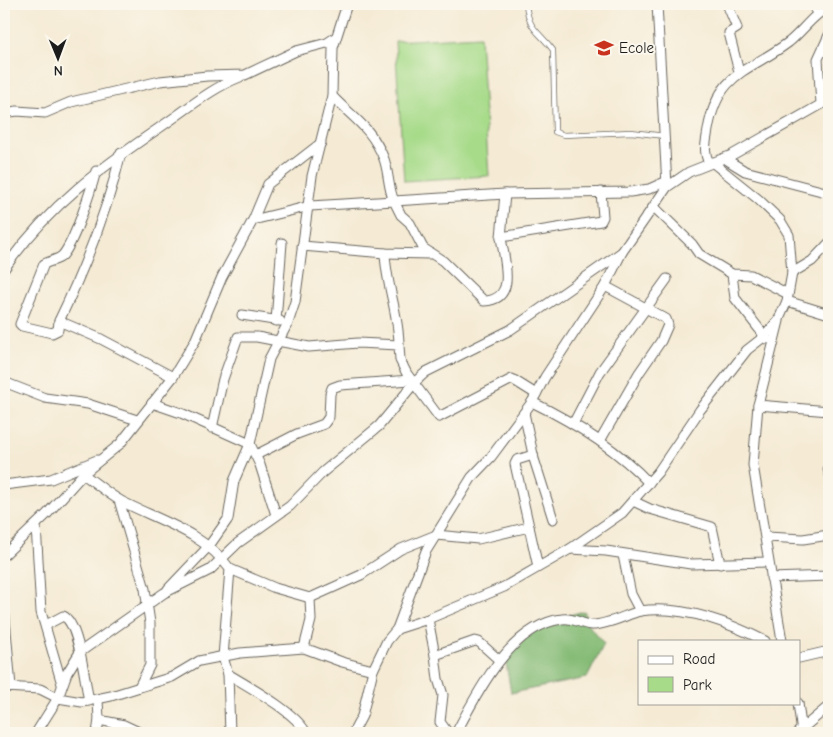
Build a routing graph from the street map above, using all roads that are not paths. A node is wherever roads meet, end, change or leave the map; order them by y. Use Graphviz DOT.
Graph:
graph roads {
  1 [pos="346,4"];
  2 [pos="526,4"];
  3 [pos="657,4"];
  4 [pos="727,4"];
  5 [pos="813,4"];
  6 [pos="829,7"];
  7 [pos="817,14"];
  8 [pos="829,35"];
  9 [pos="336,37"];
  10 [pos="739,72"];
  11 [pos="245,76"];
  12 [pos="332,96"];
  13 [pos="825,102"];
  14 [pos="4,113"];
  15 [pos="666,136"];
  16 [pos="322,143"];
  17 [pos="121,154"];
  18 [pos="724,158"];
  19 [pos="711,163"];
  20 [pos="97,170"];
  21 [pos="667,184"];
  22 [pos="601,192"];
  23 [pos="829,193"];
  24 [pos="504,194"];
  25 [pos="394,201"];
  26 [pos="310,206"];
  27 [pos="654,207"];
  28 [pos="253,220"];
  29 [pos="501,237"];
  30 [pos="282,243"];
  31 [pos="302,246"];
  32 [pos="828,247"];
  33 [pos="622,252"];
  34 [pos="385,253"];
  35 [pos="430,254"];
  36 [pos="4,269"];
  37 [pos="792,273"];
  38 [pos="732,274"];
  39 [pos="667,279"];
  40 [pos="605,286"];
  41 [pos="788,298"];
  42 [pos="646,308"];
  43 [pos="829,314"];
  44 [pos="242,315"];
  45 [pos="779,319"];
  46 [pos="276,321"];
  47 [pos="59,322"];
  48 [pos="288,323"];
  49 [pos="765,336"];
  50 [pos="278,342"];
  51 [pos="399,346"];
  52 [pos="772,346"];
  53 [pos="173,377"];
  54 [pos="4,382"];
  55 [pos="412,382"];
  56 [pos="534,398"];
  57 [pos="152,403"];
  58 [pos="758,405"];
  59 [pos="829,411"];
  60 [pos="524,412"];
  61 [pos="137,420"];
  62 [pos="573,424"];
  63 [pos="212,428"];
  64 [pos="600,441"];
  65 [pos="250,444"];
  66 [pos="256,455"];
  67 [pos="533,455"];
  68 [pos="107,456"];
  69 [pos="83,474"];
  70 [pos="649,482"];
  71 [pos="4,485"];
  72 [pos="119,500"];
  73 [pos="633,501"];
  74 [pos="276,515"];
  75 [pos="553,520"];
  76 [pos="36,525"];
  77 [pos="529,527"];
  78 [pos="436,535"];
  79 [pos="829,535"];
  80 [pos="767,537"];
  81 [pos="209,546"];
  82 [pos="570,549"];
  83 [pos="4,555"];
  84 [pos="623,555"];
  85 [pos="223,560"];
  86 [pos="768,562"];
  87 [pos="720,564"];
  88 [pos="538,567"];
  89 [pos="230,569"];
  90 [pos="829,576"];
  91 [pos="771,578"];
  92 [pos="164,593"];
  93 [pos="310,598"];
  94 [pos="147,605"];
  95 [pos="4,608"];
  96 [pos="640,611"];
  97 [pos="428,619"];
  98 [pos="46,626"];
  99 [pos="397,629"];
  100 [pos="761,640"];
  101 [pos="782,640"];
  102 [pos="304,648"];
  103 [pos="829,651"];
  104 [pos="80,652"];
  105 [pos="436,655"];
  106 [pos="223,657"];
  107 [pos="800,658"];
  108 [pos="499,660"];
  109 [pos="373,670"];
  110 [pos="228,674"];
  111 [pos="63,684"];
  112 [pos="7,687"];
  113 [pos="139,687"];
  114 [pos="58,698"];
  115 [pos="93,700"];
  116 [pos="798,704"];
  117 [pos="829,706"];
  118 [pos="100,720"];
  119 [pos="800,732"];
  120 [pos="36,733"];
  121 [pos="96,733"];
  122 [pos="141,733"];
  123 [pos="230,733"];
  124 [pos="306,733"];
  125 [pos="353,733"];
  126 [pos="448,733"];
  127 [pos="456,733"];
  1 -- 9 [label="street"];
  2 -- 15 [label="lane"];
  3 -- 15 [label="street"];
  4 -- 10 [label="street"];
  5 -- 7 [label="street"];
  6 -- 7 [label="street"];
  7 -- 10 [label="street"];
  8 -- 13 [label="street"];
  9 -- 11 [label="street"];
  9 -- 12 [label="street"];
  10 -- 19 [label="street"];
  11 -- 14 [label="street"];
  11 -- 17 [label="street"];
  12 -- 16 [label="street"];
  12 -- 25 [label="street"];
  13 -- 18 [label="street"];
  15 -- 21 [label="street"];
  16 -- 26 [label="street"];
  16 -- 28 [label="street"];
  17 -- 20 [label="street"];
  17 -- 47 [label="street"];
  18 -- 19 [label="street"];
  18 -- 23 [label="street"];
  19 -- 21 [label="street"];
  19 -- 37 [label="street"];
  20 -- 36 [label="street"];
  20 -- 47 [label="street"];
  21 -- 22 [label="street"];
  21 -- 27 [label="street"];
  22 -- 24 [label="street"];
  22 -- 29 [label="street"];
  24 -- 25 [label="street"];
  24 -- 29 [label="street"];
  25 -- 26 [label="street"];
  25 -- 35 [label="street"];
  26 -- 28 [label="street"];
  26 -- 31 [label="street"];
  27 -- 33 [label="street"];
  27 -- 38 [label="street"];
  28 -- 53 [label="street"];
  29 -- 35 [label="street"];
  30 -- 46 [label="street"];
  31 -- 34 [label="street"];
  31 -- 48 [label="street"];
  32 -- 37 [label="street"];
  33 -- 40 [label="street"];
  33 -- 55 [label="street"];
  34 -- 35 [label="street"];
  34 -- 51 [label="street"];
  37 -- 41 [label="street"];
  38 -- 41 [label="street"];
  38 -- 49 [label="street"];
  39 -- 42 [label="street"];
  40 -- 42 [label="street"];
  40 -- 56 [label="street"];
  41 -- 43 [label="street"];
  41 -- 45 [label="street"];
  42 -- 62 [label="street"];
  42 -- 64 [label="street"];
  44 -- 46 [label="street"];
  45 -- 49 [label="street"];
  45 -- 52 [label="street"];
  46 -- 48 [label="street"];
  47 -- 53 [label="street"];
  48 -- 50 [label="street"];
  49 -- 52 [label="street"];
  49 -- 70 [label="street"];
  50 -- 51 [label="street"];
  50 -- 63 [label="street"];
  50 -- 65 [label="street"];
  51 -- 55 [label="street"];
  52 -- 58 [label="street"];
  53 -- 57 [label="street"];
  54 -- 61 [label="street"];
  55 -- 56 [label="street"];
  55 -- 66 [label="street"];
  55 -- 74 [label="street"];
  56 -- 60 [label="street"];
  56 -- 62 [label="street"];
  57 -- 61 [label="street"];
  57 -- 63 [label="street"];
  58 -- 59 [label="street"];
  58 -- 80 [label="street"];
  60 -- 67 [label="street"];
  60 -- 78 [label="street"];
  61 -- 68 [label="street"];
  62 -- 64 [label="street"];
  63 -- 65 [label="street"];
  64 -- 70 [label="street"];
  65 -- 66 [label="street"];
  65 -- 81 [label="street"];
  66 -- 74 [label="street"];
  67 -- 75 [label="street"];
  67 -- 77 [label="street"];
  68 -- 69 [label="street"];
  68 -- 71 [label="street"];
  69 -- 72 [label="street"];
  69 -- 76 [label="street"];
  70 -- 73 [label="street"];
  72 -- 81 [label="street"];
  72 -- 94 [label="street"];
  73 -- 82 [label="street"];
  73 -- 87 [label="street"];
  74 -- 85 [label="street"];
  76 -- 83 [label="street"];
  76 -- 98 [label="street"];
  77 -- 78 [label="street"];
  77 -- 88 [label="street"];
  78 -- 93 [label="street"];
  78 -- 99 [label="street"];
  79 -- 80 [label="street"];
  80 -- 86 [label="street"];
  81 -- 85 [label="street"];
  81 -- 92 [label="street"];
  82 -- 84 [label="street"];
  82 -- 88 [label="street"];
  84 -- 87 [label="street"];
  84 -- 96 [label="street"];
  85 -- 89 [label="street"];
  85 -- 92 [label="street"];
  86 -- 87 [label="street"];
  86 -- 91 [label="street"];
  88 -- 97 [label="street"];
  89 -- 93 [label="street"];
  89 -- 106 [label="street"];
  90 -- 91 [label="street"];
  91 -- 101 [label="street"];
  92 -- 94 [label="street"];
  93 -- 102 [label="street"];
  94 -- 104 [label="street"];
  94 -- 113 [label="street"];
  95 -- 112 [label="street"];
  96 -- 100 [label="street"];
  96 -- 108 [label="street"];
  97 -- 99 [label="street"];
  97 -- 105 [label="street"];
  98 -- 104 [label="street"];
  98 -- 111 [label="street"];
  99 -- 109 [label="street"];
  102 -- 106 [label="street"];
  102 -- 109 [label="street"];
  103 -- 107 [label="street"];
  104 -- 111 [label="street"];
  104 -- 115 [label="street"];
  105 -- 108 [label="street"];
  105 -- 126 [label="street"];
  106 -- 110 [label="street"];
  106 -- 113 [label="street"];
  108 -- 127 [label="street"];
  109 -- 125 [label="street"];
  110 -- 123 [label="street"];
  110 -- 124 [label="street"];
  111 -- 114 [label="street"];
  112 -- 114 [label="street"];
  113 -- 115 [label="street"];
  114 -- 115 [label="street"];
  114 -- 120 [label="street"];
  115 -- 118 [label="street"];
  116 -- 119 [label="street"];
  117 -- 119 [label="street"];
  118 -- 121 [label="street"];
  118 -- 122 [label="street"];
}
